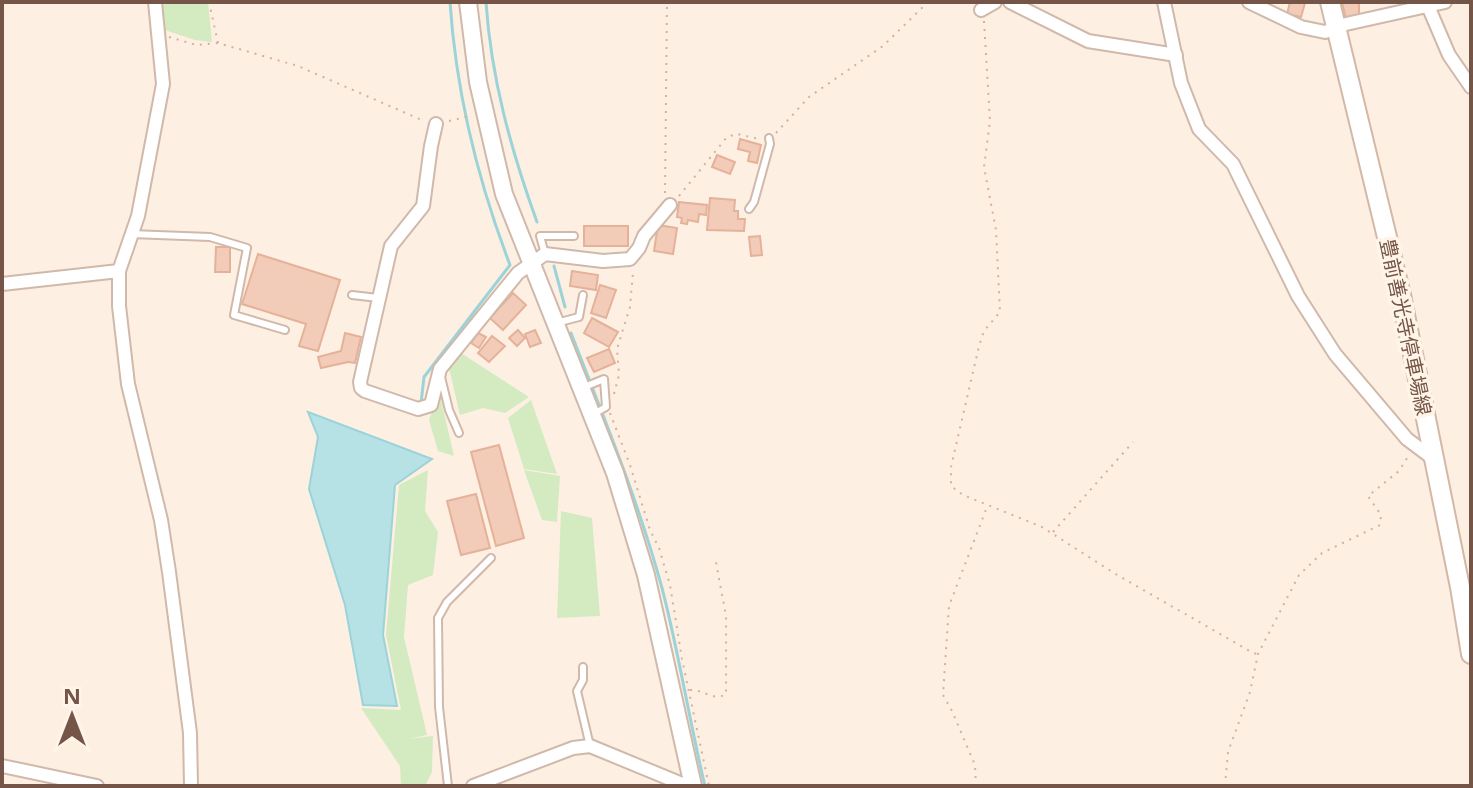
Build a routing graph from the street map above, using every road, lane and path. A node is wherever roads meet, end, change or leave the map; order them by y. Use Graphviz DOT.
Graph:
graph roads {
  1 [pos="155,2"];
  2 [pos="209,2"];
  3 [pos="468,2"];
  4 [pos="667,2"];
  5 [pos="928,2"];
  6 [pos="995,2"];
  7 [pos="1010,2"];
  8 [pos="1164,2"];
  9 [pos="1249,2"];
  10 [pos="1330,2"];
  11 [pos="1445,2"];
  12 [pos="1428,6"];
  13 [pos="981,10"];
  14 [pos="1337,27"];
  15 [pos="157,34"];
  16 [pos="218,43"];
  17 [pos="1176,55"];
  18 [pos="1471,87"];
  19 [pos="470,116"];
  20 [pos="436,124"];
  21 [pos="769,138"];
  22 [pos="670,205"];
  23 [pos="749,209"];
  24 [pos="131,234"];
  25 [pos="574,236"];
  26 [pos="538,258"];
  27 [pos="630,259"];
  28 [pos="119,271"];
  29 [pos="2,284"];
  30 [pos="352,295"];
  31 [pos="583,295"];
  32 [pos="378,298"];
  33 [pos="556,323"];
  34 [pos="285,330"];
  35 [pos="440,369"];
  36 [pos="588,386"];
  37 [pos="600,411"];
  38 [pos="459,433"];
  39 [pos="1133,442"];
  40 [pos="1411,442"];
  41 [pos="1435,460"];
  42 [pos="987,506"];
  43 [pos="1052,533"];
  44 [pos="715,557"];
  45 [pos="491,558"];
  46 [pos="1258,654"];
  47 [pos="1471,654"];
  48 [pos="583,667"];
  49 [pos="689,690"];
  50 [pos="590,746"];
  51 [pos="3,765"];
  52 [pos="97,786"];
  53 [pos="191,786"];
  54 [pos="448,786"];
  55 [pos="473,786"];
  56 [pos="690,786"];
  57 [pos="976,786"];
  58 [pos="1225,786"];
  1 -- 15 [label="street"];
  2 -- 16 [label="path"];
  3 -- 26 [label="street"];
  4 -- 22 [label="path"];
  5 -- 21 [label="path"];
  6 -- 13 [label="street"];
  7 -- 17 [label="street"];
  8 -- 17 [label="street"];
  9 -- 14 [label="street"];
  10 -- 14 [label="main road, 豊前善光寺停車場線"];
  11 -- 12 [label="street"];
  12 -- 14 [label="street"];
  12 -- 18 [label="street"];
  13 -- 42 [label="path"];
  14 -- 41 [label="main road, 豊前善光寺停車場線"];
  15 -- 16 [label="path"];
  15 -- 24 [label="street"];
  16 -- 20 [label="path"];
  17 -- 40 [label="street"];
  19 -- 20 [label="path"];
  20 -- 32 [label="street"];
  21 -- 22 [label="path"];
  21 -- 23 [label="lane"];
  22 -- 27 [label="street"];
  24 -- 28 [label="street"];
  24 -- 34 [label="lane"];
  25 -- 26 [label="lane"];
  26 -- 27 [label="street"];
  26 -- 33 [label="street"];
  26 -- 35 [label="street"];
  27 -- 37 [label="path"];
  28 -- 29 [label="street"];
  28 -- 53 [label="street"];
  30 -- 32 [label="lane"];
  31 -- 33 [label="lane"];
  32 -- 35 [label="street"];
  33 -- 36 [label="street"];
  35 -- 38 [label="lane"];
  36 -- 37 [label="street"];
  36 -- 37 [label="lane"];
  37 -- 56 [label="street"];
  39 -- 43 [label="path"];
  40 -- 41 [label="street"];
  40 -- 46 [label="path"];
  41 -- 47 [label="main road, 豊前善光寺停車場線"];
  42 -- 43 [label="path"];
  42 -- 57 [label="path"];
  43 -- 46 [label="path"];
  44 -- 49 [label="path"];
  45 -- 54 [label="lane"];
  46 -- 58 [label="path"];
  48 -- 50 [label="lane"];
  50 -- 55 [label="street"];
  50 -- 56 [label="street"];
  51 -- 52 [label="street"];
}
